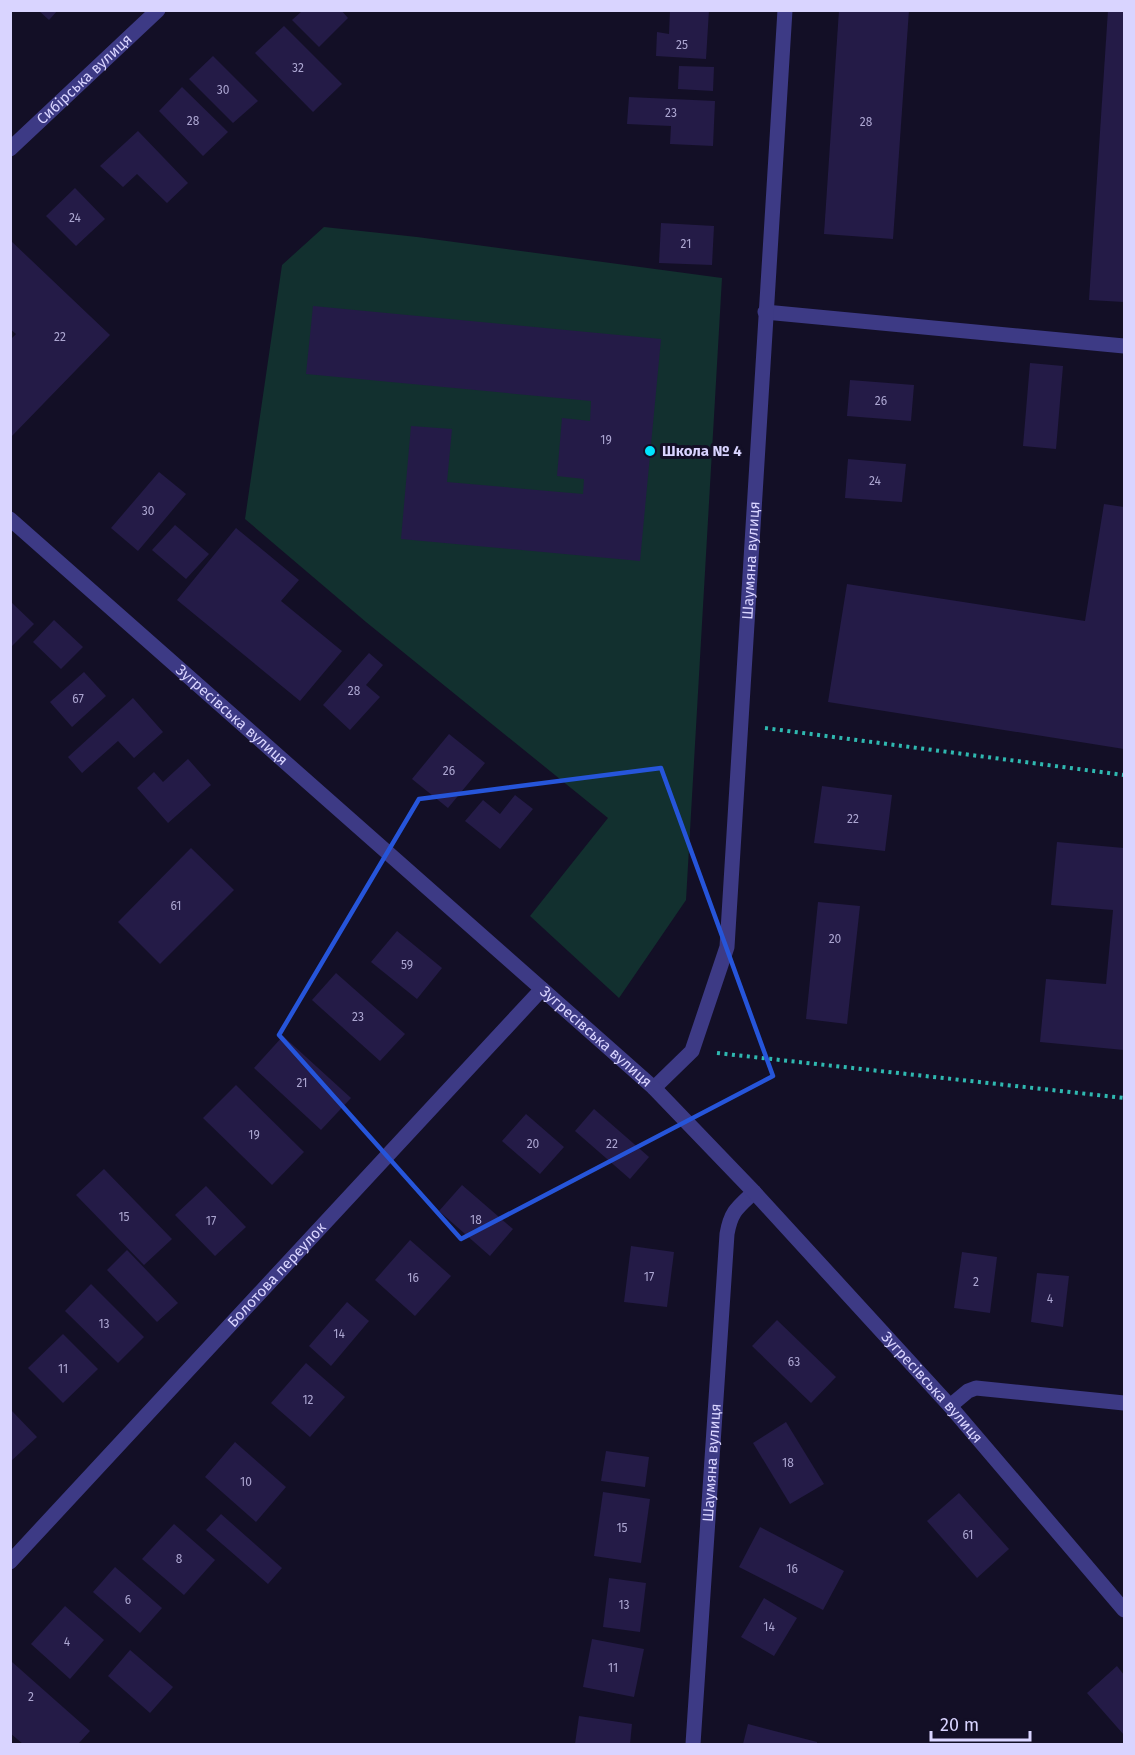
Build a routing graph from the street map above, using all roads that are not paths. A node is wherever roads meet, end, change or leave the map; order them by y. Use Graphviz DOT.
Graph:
graph roads {
  1 [pos="158,10"];
  2 [pos="785,10"];
  3 [pos="10,149"];
  4 [pos="765,312"];
  5 [pos="1125,346"];
  6 [pos="10,519"];
  7 [pos="542,989"];
  8 [pos="654,1088"];
  9 [pos="754,1192"];
  10 [pos="1125,1403"];
  11 [pos="950,1406"];
  12 [pos="10,1562"];
  13 [pos="1125,1610"];
  14 [pos="693,1744"];
  1 -- 3 [label="street, Сибірська вулиця"];
  2 -- 4 [label="street, Шаумяна вулиця"];
  4 -- 5 [label="street"];
  4 -- 8 [label="street, Шаумяна вулиця"];
  6 -- 7 [label="street, Зугресівська вулиця"];
  7 -- 8 [label="street, Зугресівська вулиця"];
  7 -- 12 [label="street, Болотова переулок"];
  8 -- 9 [label="street, Зугресівська вулиця"];
  9 -- 11 [label="street, Зугресівська вулиця"];
  9 -- 14 [label="street, Шаумяна вулиця"];
  10 -- 11 [label="street"];
  11 -- 13 [label="street, Зугресівська вулиця"];
}
